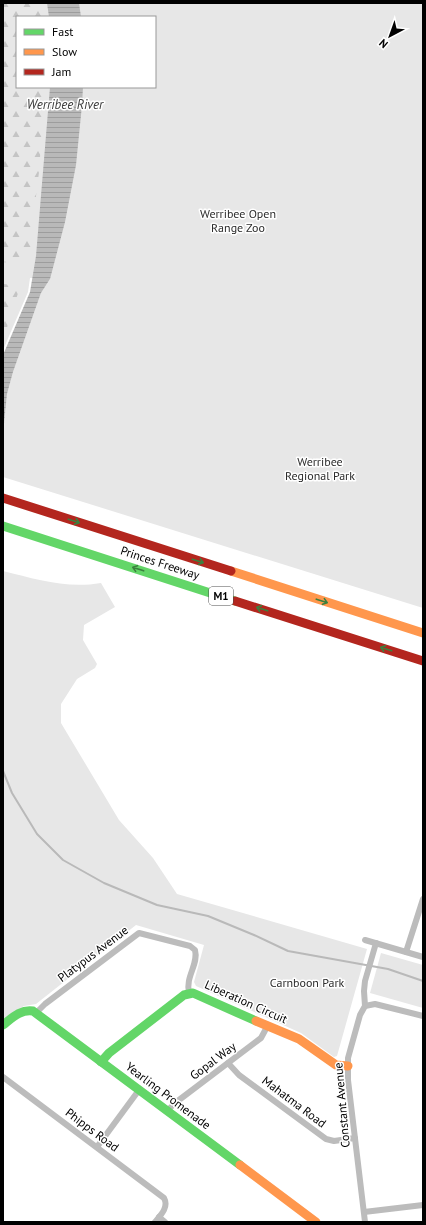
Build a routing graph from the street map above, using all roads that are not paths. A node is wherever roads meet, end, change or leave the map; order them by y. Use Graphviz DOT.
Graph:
graph roads {
  1 [pos="3,498"];
  2 [pos="3,526"];
  3 [pos="423,633"];
  4 [pos="423,661"];
  5 [pos="423,899"];
  6 [pos="365,940"];
  7 [pos="376,943"];
  8 [pos="406,952"];
  9 [pos="423,957"];
  10 [pos="190,993"];
  11 [pos="365,1006"];
  12 [pos="36,1013"];
  13 [pos="423,1016"];
  14 [pos="3,1025"];
  15 [pos="268,1025"];
  16 [pos="101,1062"];
  17 [pos="228,1063"];
  18 [pos="348,1066"];
  19 [pos="3,1077"];
  20 [pos="139,1090"];
  21 [pos="167,1111"];
  22 [pos="355,1138"];
  23 [pos="97,1147"];
  24 [pos="423,1205"];
  25 [pos="364,1212"];
  26 [pos="157,1220"];
  27 [pos="165,1222"];
  28 [pos="316,1222"];
  29 [pos="365,1222"];
  1 -- 3 [label="main road, Princes Freeway / M1, one-way"];
  4 -- 2 [label="main road, Princes Freeway / M1, one-way"];
  5 -- 8 [label="street"];
  6 -- 7 [label="street"];
  7 -- 8 [label="street"];
  7 -- 11 [label="street, Constant Avenue"];
  8 -- 9 [label="street"];
  10 -- 12 [label="street, Platypus Avenue"];
  10 -- 15 [label="main road, Liberation Circuit"];
  10 -- 16 [label="main road, Liberation Circuit"];
  11 -- 13 [label="street"];
  11 -- 18 [label="street, Constant Avenue"];
  12 -- 14 [label="main road"];
  12 -- 16 [label="main road, Yearling Promenade"];
  15 -- 17 [label="street, Gopal Way"];
  15 -- 18 [label="main road, Liberation Circuit"];
  16 -- 20 [label="main road, Yearling Promenade"];
  17 -- 21 [label="street, Gopal Way"];
  17 -- 22 [label="street, Mahatma Road"];
  18 -- 22 [label="street, Constant Avenue"];
  19 -- 23 [label="street, Phipps Road"];
  20 -- 21 [label="main road, Yearling Promenade"];
  20 -- 23 [label="street"];
  21 -- 28 [label="main road, Yearling Promenade"];
  22 -- 25 [label="street, Constant Avenue"];
  23 -- 26 [label="street, Phipps Road"];
  24 -- 25 [label="street"];
  25 -- 29 [label="street, Constant Avenue"];
  26 -- 27 [label="street"];
}
